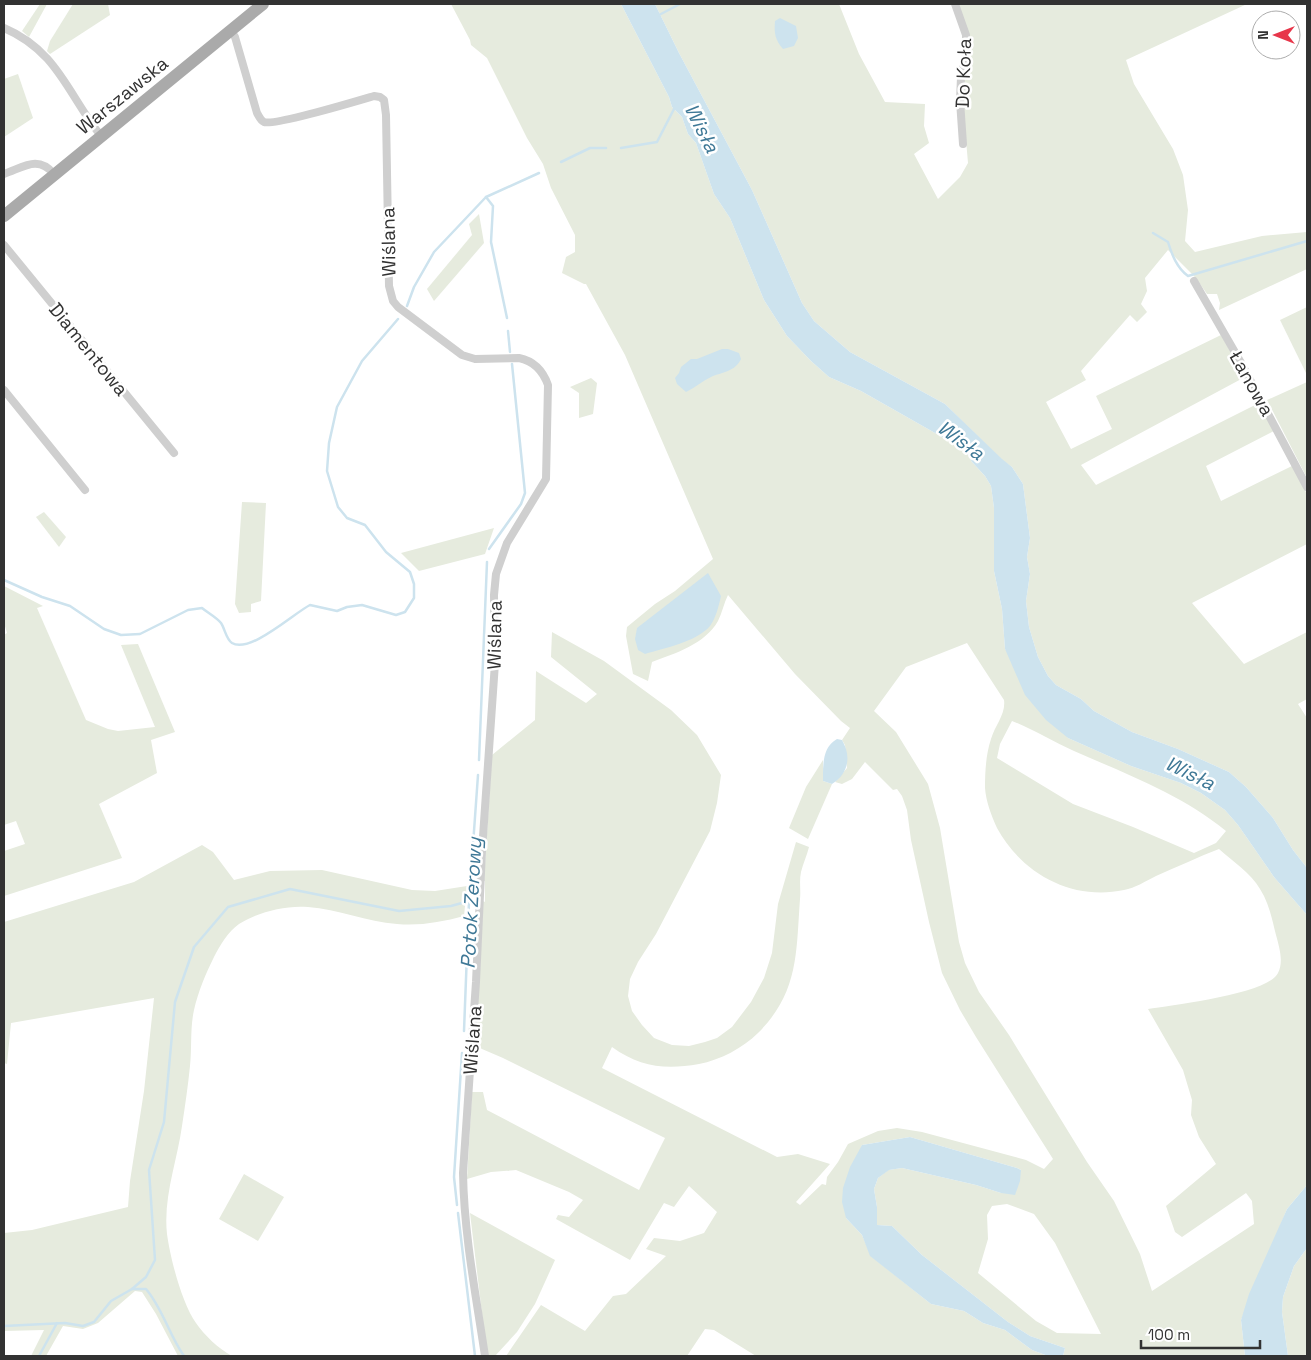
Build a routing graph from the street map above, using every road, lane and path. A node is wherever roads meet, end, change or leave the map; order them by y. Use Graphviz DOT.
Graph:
graph roads {
  1 [pos="263,4"];
  2 [pos="955,4"];
  3 [pos="4,28"];
  4 [pos="230,30"];
  5 [pos="101,136"];
  6 [pos="963,144"];
  7 [pos="4,171"];
  8 [pos="54,174"];
  9 [pos="4,216"];
  10 [pos="4,245"];
  11 [pos="1194,281"];
  12 [pos="4,390"];
  13 [pos="174,453"];
  14 [pos="1307,487"];
  15 [pos="85,490"];
  16 [pos="485,1356"];
  1 -- 4 [label="main road, Warszawska"];
  2 -- 6 [label="street, Do Koła"];
  3 -- 5 [label="street"];
  4 -- 5 [label="main road, Warszawska"];
  4 -- 16 [label="street, Wiślana"];
  5 -- 8 [label="main road, Warszawska"];
  7 -- 8 [label="street"];
  8 -- 9 [label="main road, Warszawska"];
  10 -- 13 [label="street, Diamentowa"];
  11 -- 14 [label="street, Łanowa"];
  12 -- 15 [label="street"];
}
